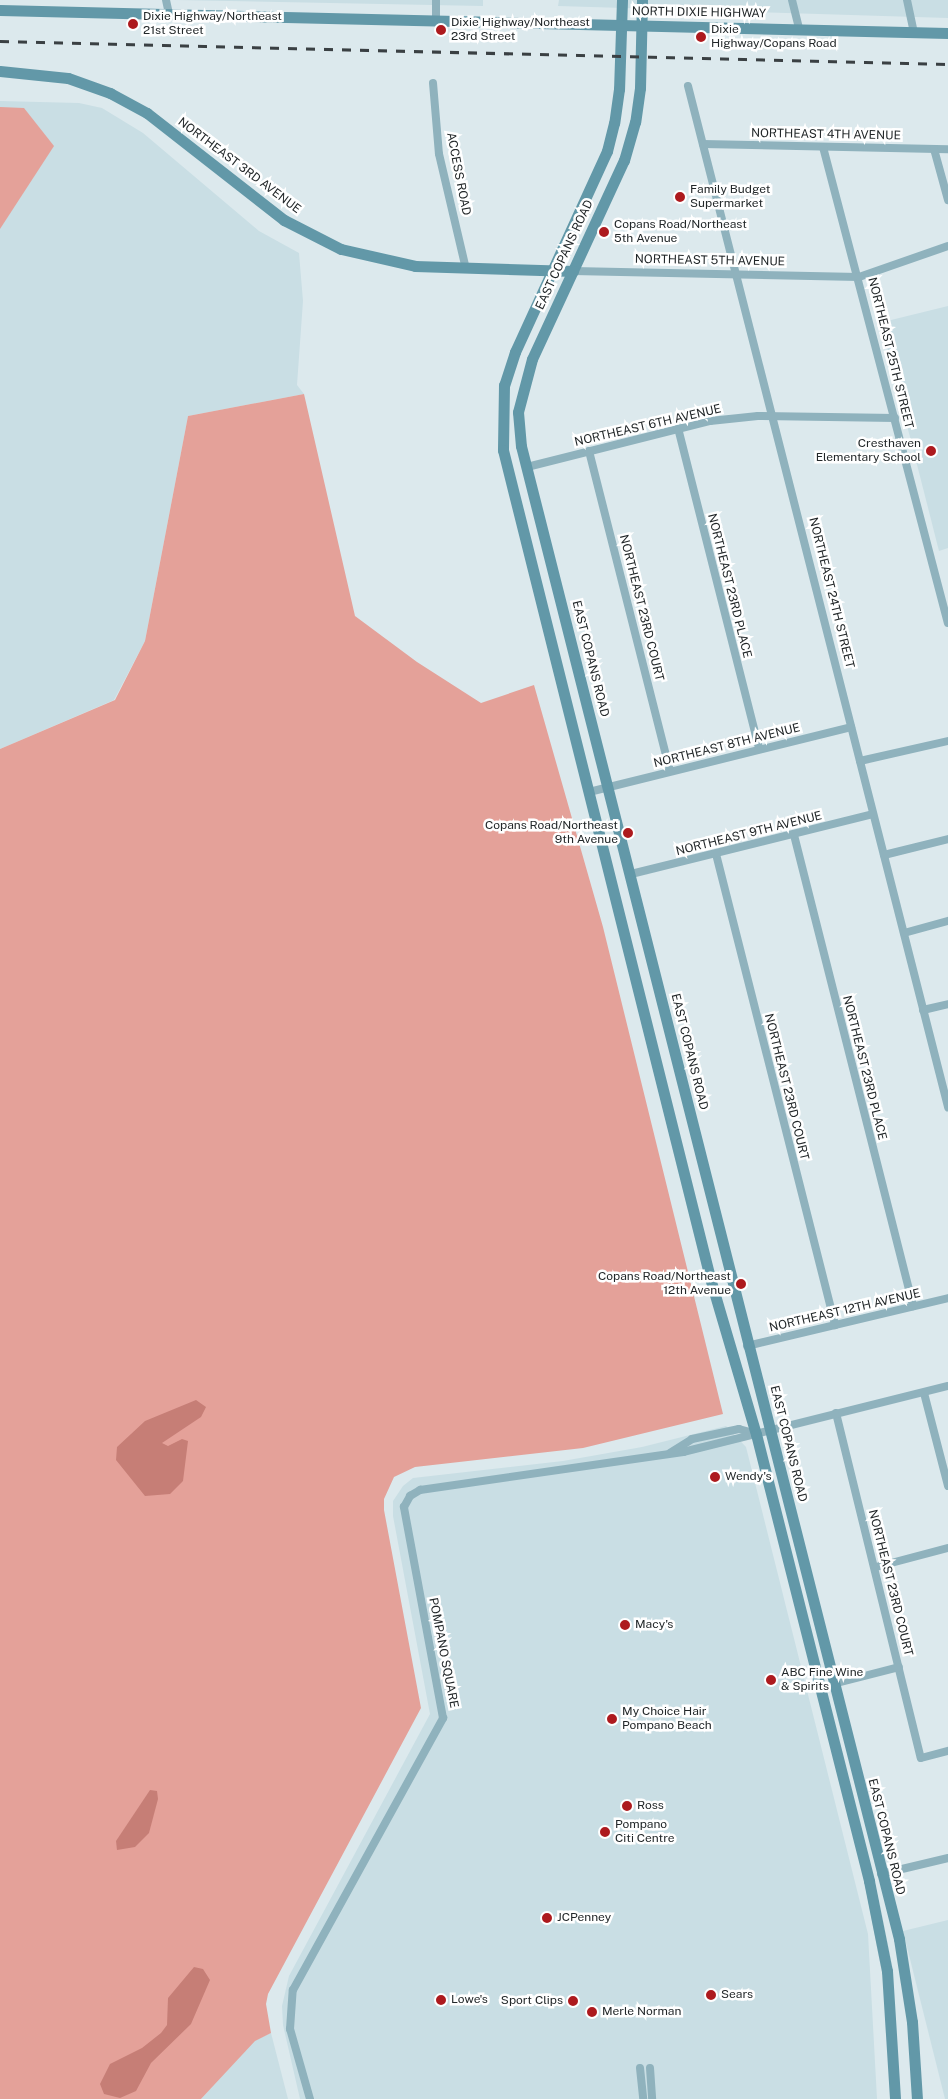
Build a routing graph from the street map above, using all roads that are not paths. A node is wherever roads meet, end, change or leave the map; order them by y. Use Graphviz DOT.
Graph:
graph roads {
  1 [pos="166,0"];
  2 [pos="436,0"];
  3 [pos="622,0"];
  4 [pos="642,0"];
  5 [pos="792,0"];
  6 [pos="907,0"];
  7 [pos="0,10"];
  8 [pos="169,14"];
  9 [pos="436,21"];
  10 [pos="622,25"];
  11 [pos="641,26"];
  12 [pos="799,29"];
  13 [pos="914,32"];
  14 [pos="948,33"];
  15 [pos="0,71"];
  16 [pos="433,83"];
  17 [pos="688,86"];
  18 [pos="703,144"];
  19 [pos="823,146"];
  20 [pos="934,149"];
  21 [pos="948,149"];
  22 [pos="948,200"];
  23 [pos="948,246"];
  24 [pos="466,269"];
  25 [pos="552,271"];
  26 [pos="573,271"];
  27 [pos="736,277"];
  28 [pos="859,277"];
  29 [pos="772,416"];
  30 [pos="896,418"];
  31 [pos="678,428"];
  32 [pos="589,451"];
  33 [pos="527,467"];
  34 [pos="944,593"];
  35 [pos="948,623"];
  36 [pos="851,727"];
  37 [pos="948,740"];
  38 [pos="759,749"];
  39 [pos="860,761"];
  40 [pos="670,771"];
  41 [pos="608,787"];
  42 [pos="589,792"];
  43 [pos="873,814"];
  44 [pos="794,835"];
  45 [pos="948,839"];
  46 [pos="716,854"];
  47 [pos="884,855"];
  48 [pos="630,874"];
  49 [pos="948,921"];
  50 [pos="904,933"];
  51 [pos="948,1004"];
  52 [pos="923,1010"];
  53 [pos="946,1091"];
  54 [pos="948,1107"];
  55 [pos="948,1298"];
  56 [pos="912,1306"];
  57 [pos="835,1325"];
  58 [pos="747,1346"];
  59 [pos="948,1386"];
  60 [pos="924,1393"];
  61 [pos="836,1413"];
  62 [pos="770,1430"];
  63 [pos="756,1434"];
  64 [pos="670,1453"];
  65 [pos="948,1486"];
  66 [pos="948,1548"];
  67 [pos="876,1567"];
  68 [pos="899,1667"];
  69 [pos="816,1669"];
  70 [pos="833,1684"];
  71 [pos="822,1692"];
  72 [pos="839,1706"];
  73 [pos="948,1751"];
  74 [pos="948,1858"];
  75 [pos="881,1874"];
  76 [pos="885,1959"];
  77 [pos="909,1995"];
  78 [pos="640,2068"];
  79 [pos="650,2068"];
  80 [pos="310,2099"];
  81 [pos="643,2099"];
  82 [pos="652,2099"];
  83 [pos="895,2099"];
  84 [pos="917,2099"];
  1 -- 8 [label="street"];
  2 -- 9 [label="street"];
  3 -- 10 [label="main road"];
  4 -- 11 [label="main road"];
  5 -- 12 [label="street"];
  6 -- 13 [label="street"];
  7 -- 8 [label="main road, NORTH DIXIE HIGHWAY"];
  8 -- 9 [label="main road, NORTH DIXIE HIGHWAY"];
  9 -- 10 [label="main road, NORTH DIXIE HIGHWAY"];
  10 -- 11 [label="main road, NORTH DIXIE HIGHWAY"];
  10 -- 25 [label="main road, EAST COPANS ROAD"];
  11 -- 12 [label="main road, NORTH DIXIE HIGHWAY"];
  11 -- 26 [label="main road, EAST COPANS ROAD"];
  12 -- 13 [label="main road, NORTH DIXIE HIGHWAY"];
  13 -- 14 [label="main road, NORTH DIXIE HIGHWAY"];
  15 -- 24 [label="main road, NORTHEAST 3RD AVENUE"];
  16 -- 24 [label="street, ACCESS ROAD"];
  17 -- 18 [label="street, NORTHEAST 24TH STREET"];
  18 -- 19 [label="street, NORTHEAST 4TH AVENUE"];
  18 -- 27 [label="street, NORTHEAST 24TH STREET"];
  19 -- 20 [label="street, NORTHEAST 4TH AVENUE"];
  19 -- 28 [label="street, NORTHEAST 25TH STREET"];
  20 -- 21 [label="street, NORTHEAST 4TH AVENUE"];
  20 -- 22 [label="street"];
  23 -- 28 [label="street, NORTHEAST 5TH AVENUE"];
  24 -- 25 [label="main road, NORTHEAST 5TH AVENUE"];
  25 -- 26 [label="main road, NORTHEAST 5TH AVENUE"];
  25 -- 42 [label="main road, EAST COPANS ROAD"];
  26 -- 27 [label="street, NORTHEAST 5TH AVENUE"];
  26 -- 33 [label="main road, EAST COPANS ROAD"];
  27 -- 28 [label="street, NORTHEAST 5TH AVENUE"];
  27 -- 29 [label="street, NORTHEAST 24TH STREET"];
  28 -- 30 [label="street, NORTHEAST 25TH STREET"];
  29 -- 30 [label="street, NORTHEAST 6TH AVENUE"];
  29 -- 31 [label="street, NORTHEAST 6TH AVENUE"];
  29 -- 36 [label="street, NORTHEAST 24TH STREET"];
  30 -- 34 [label="street, NORTHEAST 25TH STREET"];
  31 -- 32 [label="street, NORTHEAST 6TH AVENUE"];
  31 -- 38 [label="street, NORTHEAST 23RD PLACE"];
  32 -- 33 [label="street, NORTHEAST 6TH AVENUE"];
  32 -- 40 [label="street, NORTHEAST 23RD COURT"];
  33 -- 41 [label="main road, EAST COPANS ROAD"];
  34 -- 35 [label="street, NORTHEAST 25TH STREET"];
  36 -- 38 [label="street, NORTHEAST 8TH AVENUE"];
  36 -- 39 [label="street, NORTHEAST 24TH STREET"];
  37 -- 39 [label="street"];
  38 -- 40 [label="street, NORTHEAST 8TH AVENUE"];
  39 -- 43 [label="street, NORTHEAST 24TH STREET"];
  40 -- 41 [label="street, NORTHEAST 8TH AVENUE"];
  41 -- 42 [label="street, NORTHEAST 8TH AVENUE"];
  41 -- 48 [label="main road, EAST COPANS ROAD"];
  42 -- 63 [label="main road, EAST COPANS ROAD"];
  43 -- 44 [label="street, NORTHEAST 9TH AVENUE"];
  43 -- 47 [label="street, NORTHEAST 24TH STREET"];
  44 -- 46 [label="street, NORTHEAST 9TH AVENUE"];
  44 -- 56 [label="street, NORTHEAST 23RD PLACE"];
  45 -- 47 [label="street"];
  46 -- 48 [label="street, NORTHEAST 9TH AVENUE"];
  46 -- 57 [label="street, NORTHEAST 23RD COURT"];
  47 -- 50 [label="street, NORTHEAST 24TH STREET"];
  48 -- 58 [label="main road, EAST COPANS ROAD"];
  49 -- 50 [label="street"];
  50 -- 52 [label="street, NORTHEAST 24TH STREET"];
  51 -- 52 [label="street"];
  52 -- 53 [label="street, NORTHEAST 24TH STREET"];
  53 -- 54 [label="street, NORTHEAST 24TH STREET"];
  55 -- 56 [label="street, NORTHEAST 12TH AVENUE"];
  56 -- 57 [label="street, NORTHEAST 12TH AVENUE"];
  57 -- 58 [label="street, NORTHEAST 12TH AVENUE"];
  58 -- 62 [label="main road, EAST COPANS ROAD"];
  59 -- 60 [label="street, POMPANO SQUARE"];
  60 -- 61 [label="street, POMPANO SQUARE"];
  60 -- 65 [label="street"];
  61 -- 62 [label="street, POMPANO SQUARE"];
  61 -- 67 [label="street, NORTHEAST 23RD COURT"];
  62 -- 63 [label="street, POMPANO SQUARE"];
  62 -- 70 [label="main road, EAST COPANS ROAD"];
  63 -- 64 [label="street, POMPANO SQUARE"];
  63 -- 64 [label="street, POMPANO SQUARE"];
  63 -- 69 [label="main road, EAST COPANS ROAD"];
  64 -- 80 [label="street, POMPANO SQUARE"];
  66 -- 67 [label="street"];
  67 -- 68 [label="street, NORTHEAST 23RD COURT"];
  68 -- 70 [label="street"];
  68 -- 73 [label="street, NORTHEAST 23RD COURT"];
  69 -- 70 [label="main road"];
  69 -- 71 [label="main road, EAST COPANS ROAD"];
  70 -- 72 [label="main road, EAST COPANS ROAD"];
  71 -- 72 [label="main road"];
  71 -- 76 [label="main road, EAST COPANS ROAD"];
  72 -- 75 [label="main road, EAST COPANS ROAD"];
  74 -- 75 [label="street"];
  75 -- 77 [label="main road, EAST COPANS ROAD"];
  76 -- 77 [label="main road"];
  76 -- 83 [label="main road, EAST COPANS ROAD"];
  77 -- 84 [label="main road, EAST COPANS ROAD"];
  78 -- 81 [label="street"];
  79 -- 82 [label="street"];
}
